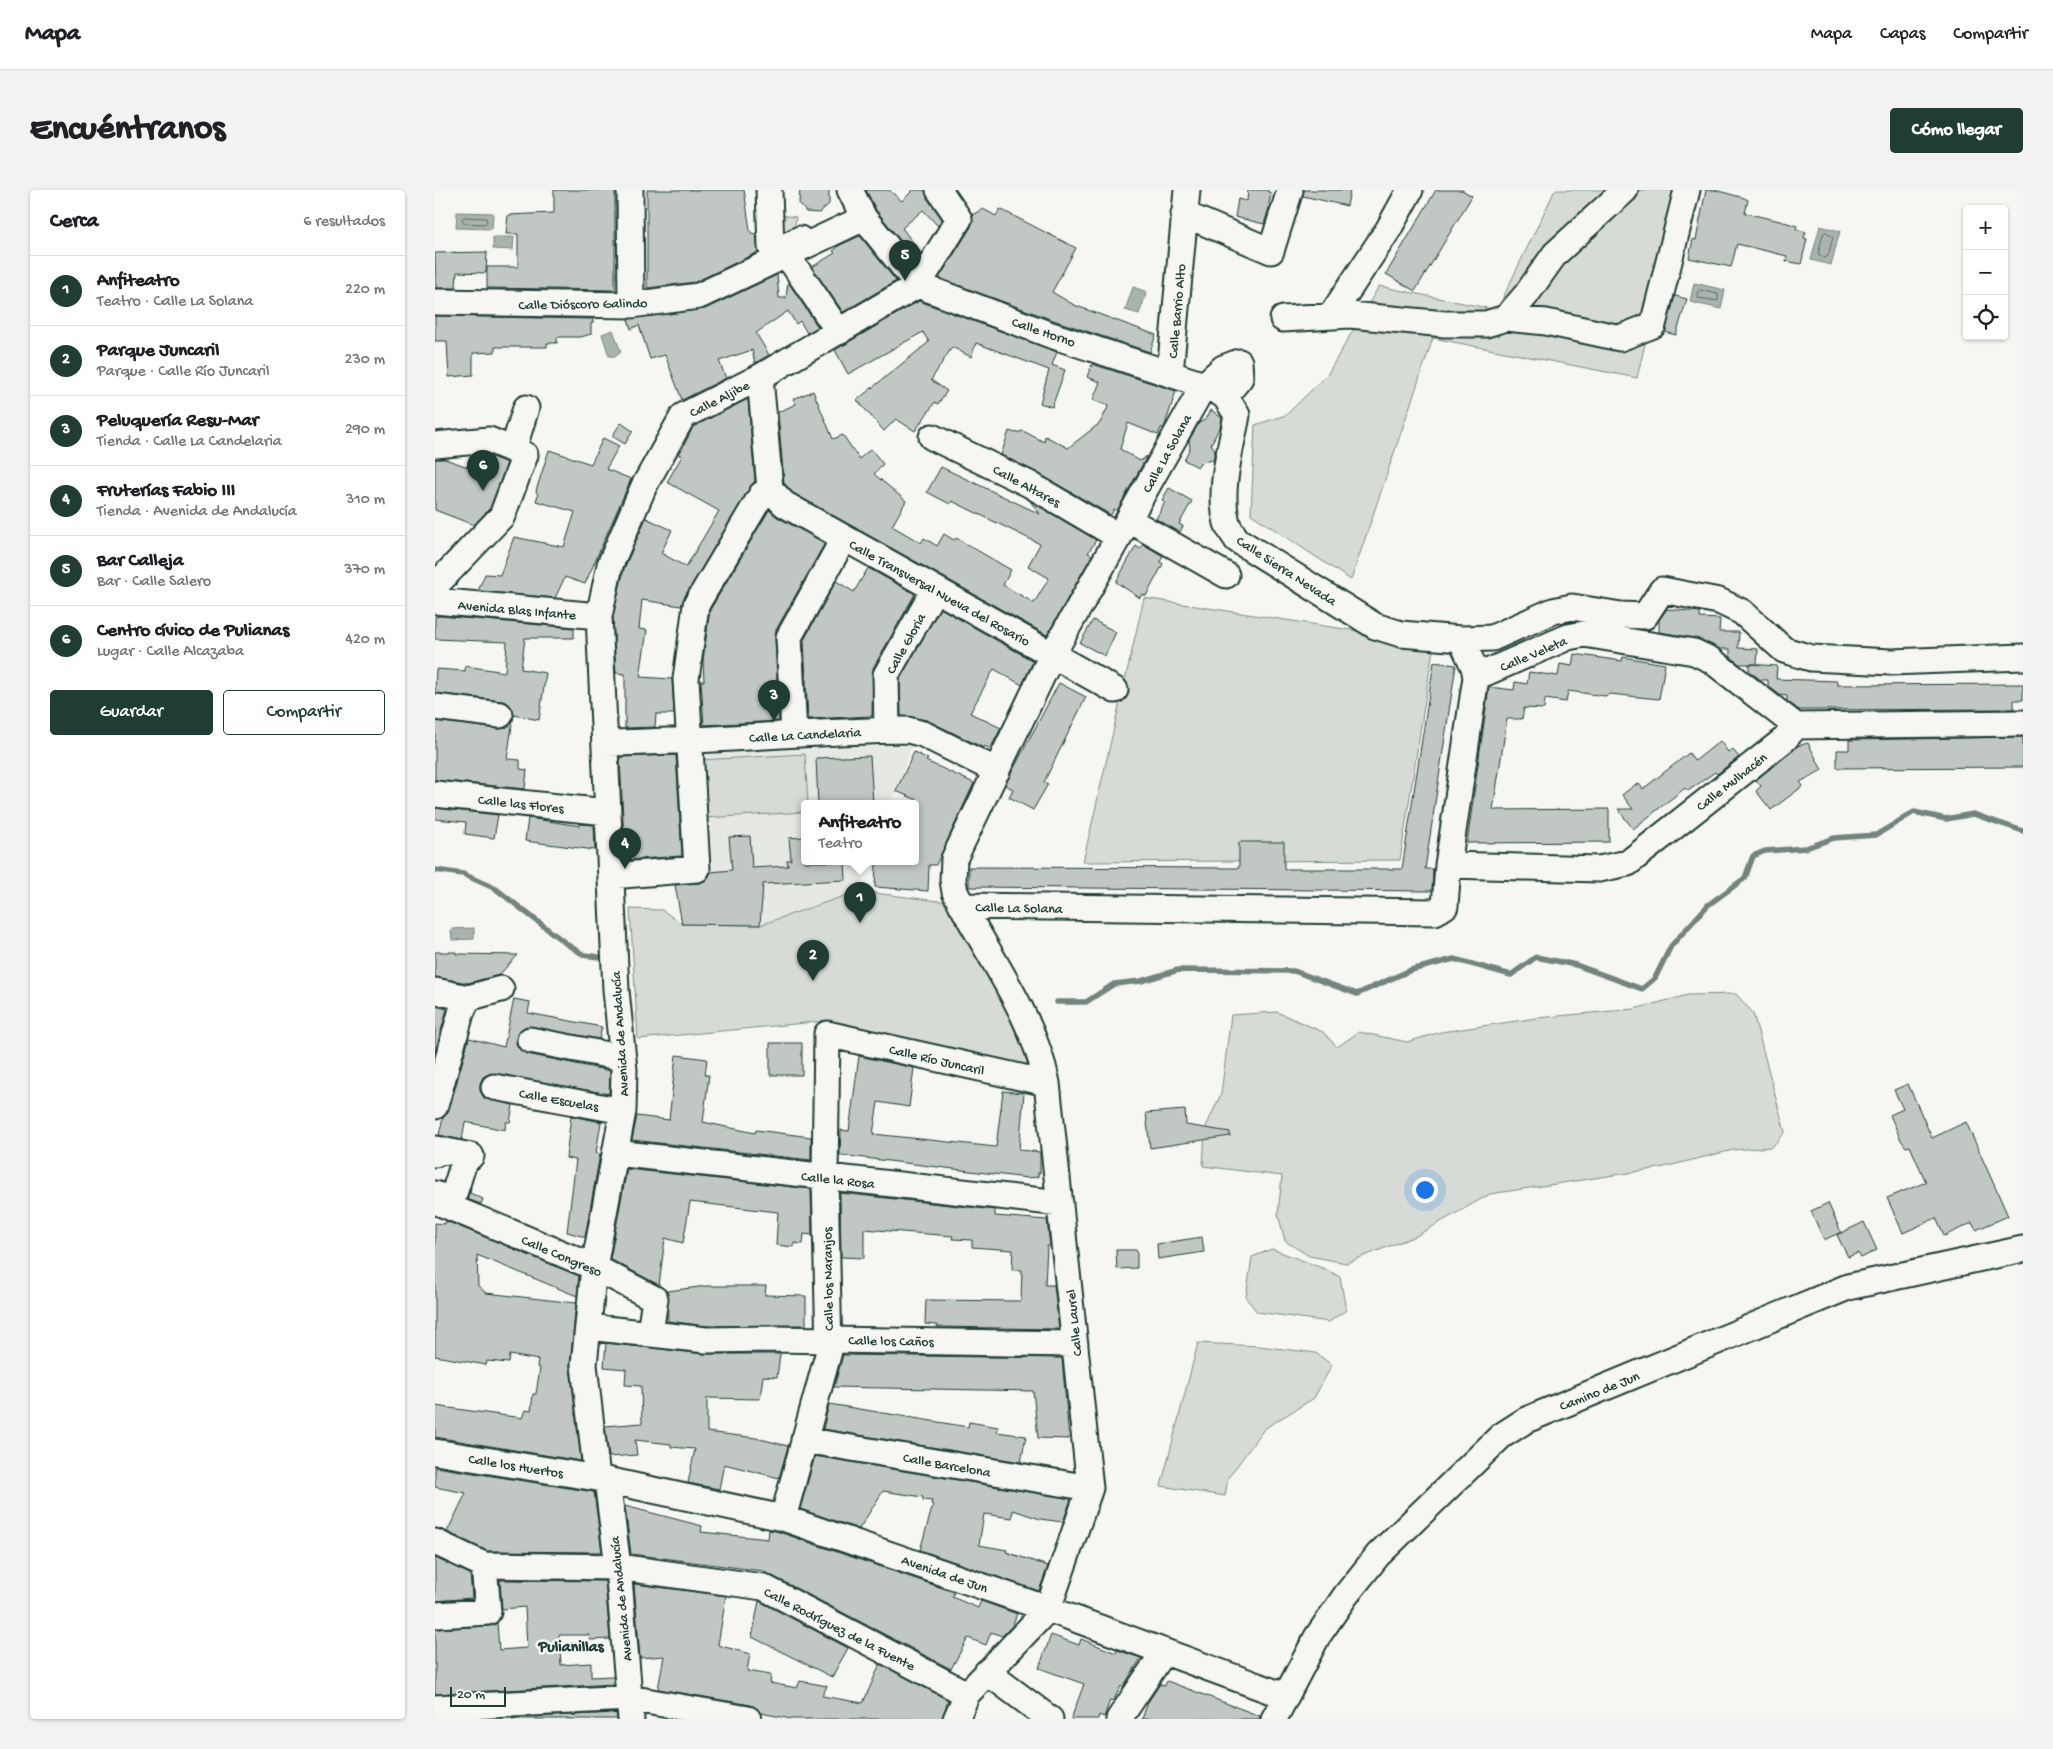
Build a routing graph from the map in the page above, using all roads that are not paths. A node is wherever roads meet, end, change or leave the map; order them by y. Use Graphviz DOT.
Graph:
graph roads {
  1 [pos="630,190"];
  2 [pos="769,190"];
  3 [pos="839,190"];
  4 [pos="849,190"];
  5 [pos="939,190"];
  6 [pos="1187,190"];
  7 [pos="1290,190"];
  8 [pos="1410,190"];
  9 [pos="1625,190"];
  10 [pos="1687,190"];
  11 [pos="1184,214"];
  12 [pos="864,218"];
  13 [pos="787,254"];
  14 [pos="918,285"];
  15 [pos="435,302"];
  16 [pos="631,305"];
  17 [pos="1331,316"];
  18 [pos="1506,318"];
  19 [pos="1283,319"];
  20 [pos="839,332"];
  21 [pos="1171,373"];
  22 [pos="760,377"];
  23 [pos="1214,391"];
  24 [pos="526,408"];
  25 [pos="932,437"];
  26 [pos="435,445"];
  27 [pos="513,450"];
  28 [pos="769,490"];
  29 [pos="1124,528"];
  30 [pos="844,538"];
  31 [pos="1226,575"];
  32 [pos="435,586"];
  33 [pos="935,589"];
  34 [pos="435,602"];
  35 [pos="599,616"];
  36 [pos="1461,639"];
  37 [pos="1052,655"];
  38 [pos="2023,658"];
  39 [pos="1476,678"];
  40 [pos="1115,690"];
  41 [pos="435,707"];
  42 [pos="500,715"];
  43 [pos="2023,723"];
  44 [pos="1796,726"];
  45 [pos="887,730"];
  46 [pos="794,734"];
  47 [pos="689,742"];
  48 [pos="605,743"];
  49 [pos="997,771"];
  50 [pos="435,794"];
  51 [pos="607,812"];
  52 [pos="1448,865"];
  53 [pos="611,876"];
  54 [pos="963,906"];
  55 [pos="501,989"];
  56 [pos="435,991"];
  57 [pos="468,998"];
  58 [pos="827,1034"];
  59 [pos="530,1040"];
  60 [pos="623,1058"];
  61 [pos="1047,1083"];
  62 [pos="494,1087"];
  63 [pos="435,1102"];
  64 [pos="623,1111"];
  65 [pos="616,1153"];
  66 [pos="435,1154"];
  67 [pos="825,1177"];
  68 [pos="435,1194"];
  69 [pos="435,1201"];
  70 [pos="1060,1203"];
  71 [pos="2023,1249"];
  72 [pos="594,1267"];
  73 [pos="588,1327"];
  74 [pos="650,1333"];
  75 [pos="828,1339"];
  76 [pos="1075,1344"];
  77 [pos="804,1440"];
  78 [pos="435,1452"];
  79 [pos="602,1479"];
  80 [pos="1090,1488"];
  81 [pos="783,1518"];
  82 [pos="435,1542"];
  83 [pos="484,1565"];
  84 [pos="618,1567"];
  85 [pos="1048,1609"];
  86 [pos="435,1615"];
  87 [pos="1163,1652"];
  88 [pos="987,1672"];
  89 [pos="967,1694"];
  90 [pos="1285,1696"];
  91 [pos="435,1708"];
  92 [pos="630,1708"];
  93 [pos="748,1719"];
  94 [pos="956,1719"];
  95 [pos="1050,1719"];
  96 [pos="1119,1719"];
  97 [pos="1274,1719"];
  1 -- 16 [label="street"];
  2 -- 3 [label="street"];
  4 -- 12 [label="street"];
  5 -- 14 [label="street"];
  6 -- 11 [label="street, Calle Barrio Alto"];
  7 -- 11 [label="street"];
  8 -- 17 [label="street"];
  9 -- 18 [label="street"];
  10 -- 18 [label="street"];
  11 -- 21 [label="street, Calle Barrio Alto"];
  12 -- 13 [label="street, Calle Dióscoro Galindo"];
  12 -- 14 [label="street"];
  13 -- 16 [label="street, Calle Dióscoro Galindo"];
  13 -- 20 [label="street"];
  14 -- 20 [label="street, Calle Aljibe"];
  14 -- 21 [label="street, Calle Horno"];
  15 -- 16 [label="street, Calle Dióscoro Galindo"];
  17 -- 18 [label="street"];
  17 -- 19 [label="street"];
  20 -- 22 [label="street, Calle Aljibe"];
  21 -- 23 [label="street, Calle Barrio Alto"];
  22 -- 28 [label="street"];
  22 -- 35 [label="street, Calle Aljibe"];
  23 -- 29 [label="street, Calle La Solana"];
  23 -- 36 [label="street, Calle Sierra Nevada"];
  24 -- 27 [label="street"];
  25 -- 29 [label="street, Calle Altares"];
  26 -- 27 [label="street"];
  27 -- 32 [label="street"];
  28 -- 30 [label="street, Calle Transversal Nueva del Rosario"];
  28 -- 47 [label="street"];
  29 -- 31 [label="street"];
  29 -- 37 [label="street, Calle La Solana"];
  30 -- 33 [label="street, Calle Transversal Nueva del Rosario"];
  30 -- 46 [label="street"];
  33 -- 37 [label="street, Calle Transversal Nueva del Rosario"];
  33 -- 45 [label="street, Calle Gloria"];
  34 -- 35 [label="street, Avenida Blas Infante"];
  35 -- 48 [label="street, Avenida de Andalucía"];
  36 -- 38 [label="street, Calle Sierra Nevada"];
  36 -- 39 [label="street"];
  37 -- 40 [label="street, Calle Transversal Nueva del Rosario"];
  37 -- 49 [label="street, Calle La Solana"];
  39 -- 44 [label="street, Calle Veleta"];
  39 -- 52 [label="street"];
  41 -- 42 [label="street"];
  43 -- 44 [label="street"];
  44 -- 52 [label="street, Calle Mulhacén"];
  45 -- 46 [label="street, Calle La Candelaria"];
  45 -- 49 [label="street, Calle La Candelaria"];
  46 -- 47 [label="street, Calle La Candelaria"];
  47 -- 48 [label="street, Calle La Candelaria"];
  47 -- 53 [label="street"];
  48 -- 51 [label="street, Avenida de Andalucía"];
  49 -- 54 [label="street, Calle La Solana"];
  50 -- 51 [label="street, Calle las Flores"];
  51 -- 53 [label="street, Avenida de Andalucía"];
  52 -- 54 [label="street, Calle La Solana"];
  53 -- 60 [label="street, Avenida de Andalucía"];
  54 -- 61 [label="street, Calle Laurel"];
  55 -- 57 [label="street"];
  56 -- 57 [label="street"];
  57 -- 63 [label="street"];
  58 -- 61 [label="street, Calle Río Juncaril"];
  58 -- 67 [label="street, Calle los Naranjos"];
  59 -- 60 [label="street"];
  60 -- 64 [label="street, Avenida de Andalucía"];
  61 -- 70 [label="street, Calle Laurel"];
  62 -- 64 [label="street, Calle Escuelas"];
  64 -- 65 [label="street, Avenida de Andalucía"];
  65 -- 67 [label="street, Calle la Rosa"];
  65 -- 72 [label="street, Avenida de Andalucía"];
  66 -- 68 [label="street"];
  67 -- 70 [label="street, Calle la Rosa"];
  67 -- 75 [label="street, Calle los Naranjos"];
  69 -- 72 [label="street, Calle Congreso"];
  70 -- 76 [label="street, Calle Laurel"];
  71 -- 90 [label="street, Camino de Jun"];
  72 -- 73 [label="street, Avenida de Andalucía"];
  72 -- 74 [label="street, Calle Congreso"];
  73 -- 74 [label="street, Calle los Caños"];
  73 -- 79 [label="street, Avenida de Andalucía"];
  74 -- 75 [label="street, Calle los Caños"];
  75 -- 76 [label="street, Calle los Caños"];
  75 -- 77 [label="street, Calle los Naranjos"];
  76 -- 80 [label="street, Calle Laurel"];
  77 -- 80 [label="street, Calle Barcelona"];
  77 -- 81 [label="street, Calle los Naranjos"];
  78 -- 79 [label="street, Calle los Huertos"];
  79 -- 81 [label="street, Avenida de Jun"];
  79 -- 84 [label="street, Avenida de Andalucía"];
  80 -- 85 [label="street, Calle Laurel"];
  81 -- 85 [label="street, Avenida de Jun"];
  82 -- 83 [label="street"];
  83 -- 84 [label="street, Calle Rodríguez de la Fuente"];
  83 -- 86 [label="street"];
  84 -- 89 [label="street, Calle Rodríguez de la Fuente"];
  84 -- 92 [label="street, Avenida de Andalucía"];
  85 -- 87 [label="street, Avenida de Jun"];
  85 -- 88 [label="street, Calle Laurel"];
  87 -- 90 [label="street, Avenida de Jun"];
  87 -- 96 [label="street"];
  88 -- 89 [label="street, Calle Laurel"];
  88 -- 95 [label="street"];
  89 -- 94 [label="street, Calle Laurel"];
  90 -- 97 [label="street, Camino de Jun"];
  91 -- 92 [label="street"];
  92 -- 93 [label="street"];
}
